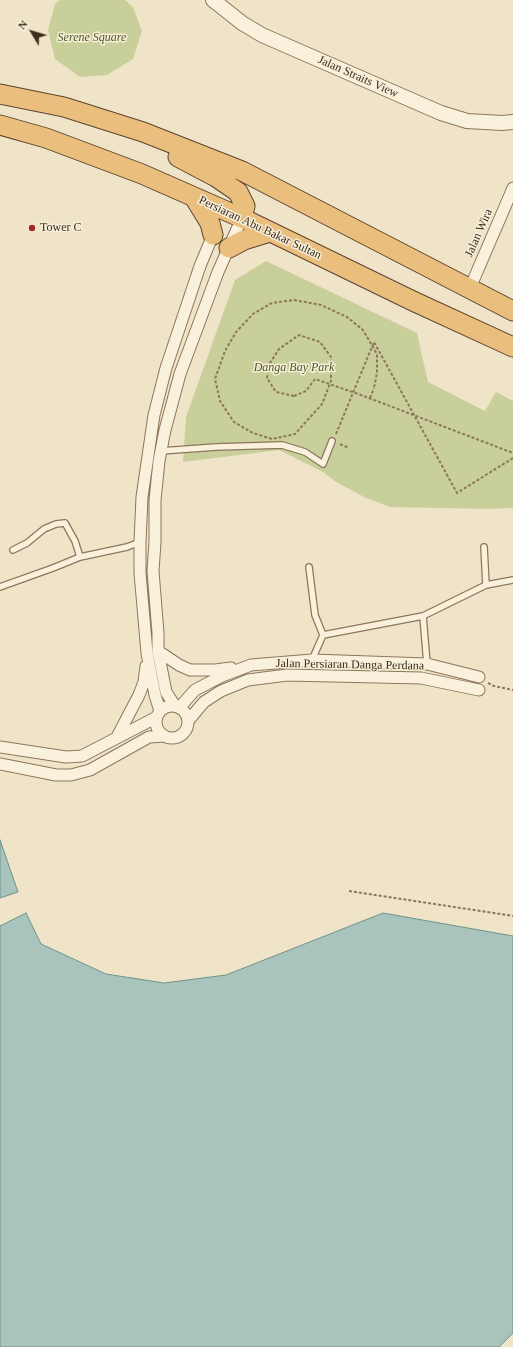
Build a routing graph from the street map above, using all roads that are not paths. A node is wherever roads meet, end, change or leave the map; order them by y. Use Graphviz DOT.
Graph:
graph roads {
  1 [pos="213,0"];
  2 [pos="0,94"];
  3 [pos="102,119"];
  4 [pos="513,122"];
  5 [pos="0,125"];
  6 [pos="513,188"];
  7 [pos="238,192"];
  8 [pos="194,197"];
  9 [pos="223,210"];
  10 [pos="242,218"];
  11 [pos="270,232"];
  12 [pos="213,235"];
  13 [pos="369,236"];
  14 [pos="229,248"];
  15 [pos="470,288"];
  16 [pos="513,311"];
  17 [pos="511,347"];
  18 [pos="332,442"];
  19 [pos="161,451"];
  20 [pos="140,542"];
  21 [pos="484,547"];
  22 [pos="12,550"];
  23 [pos="80,557"];
  24 [pos="309,567"];
  25 [pos="513,580"];
  26 [pos="486,585"];
  27 [pos="0,587"];
  28 [pos="423,616"];
  29 [pos="323,635"];
  30 [pos="152,652"];
  31 [pos="312,660"];
  32 [pos="427,664"];
  33 [pos="251,665"];
  34 [pos="479,677"];
  35 [pos="479,690"];
  36 [pos="177,707"];
  37 [pos="158,714"];
  38 [pos="188,722"];
  39 [pos="164,736"];
  40 [pos="117,737"];
  41 [pos="0,747"];
  42 [pos="0,764"];
  1 -- 4 [label="street, Jalan Straits View"];
  2 -- 3 [label="highway"];
  3 -- 7 [label="highway"];
  3 -- 13 [label="highway"];
  5 -- 8 [label="highway, Persiaran Abu Bakar Sultan"];
  6 -- 15 [label="street, Jalan Wira"];
  7 -- 9 [label="highway"];
  7 -- 10 [label="highway"];
  7 -- 13 [label="highway"];
  8 -- 9 [label="highway, Persiaran Abu Bakar Sultan"];
  8 -- 12 [label="highway"];
  9 -- 10 [label="highway, Persiaran Abu Bakar Sultan"];
  9 -- 12 [label="street"];
  10 -- 11 [label="highway, Persiaran Abu Bakar Sultan"];
  10 -- 14 [label="street"];
  11 -- 14 [label="highway"];
  11 -- 17 [label="highway, Persiaran Abu Bakar Sultan"];
  12 -- 20 [label="street"];
  13 -- 15 [label="highway"];
  14 -- 19 [label="street"];
  15 -- 16 [label="highway"];
  18 -- 19 [label="lane"];
  19 -- 30 [label="street"];
  20 -- 23 [label="lane"];
  20 -- 30 [label="street"];
  21 -- 26 [label="lane"];
  22 -- 23 [label="lane"];
  23 -- 27 [label="lane"];
  24 -- 29 [label="lane"];
  25 -- 26 [label="lane"];
  26 -- 28 [label="lane"];
  28 -- 29 [label="lane"];
  28 -- 32 [label="lane"];
  29 -- 31 [label="lane"];
  30 -- 33 [label="street"];
  30 -- 36 [label="street"];
  30 -- 37 [label="street"];
  30 -- 40 [label="street"];
  31 -- 32 [label="street, Jalan Persiaran Danga Perdana"];
  31 -- 33 [label="street, Jalan Persiaran Danga Perdana"];
  32 -- 34 [label="street, Jalan Persiaran Danga Perdana"];
  33 -- 36 [label="street, Jalan Persiaran Danga Perdana"];
  35 -- 38 [label="street, Jalan Persiaran Danga Perdana"];
  36 -- 37 [label="street"];
  36 -- 38 [label="street"];
  37 -- 39 [label="street"];
  37 -- 40 [label="street"];
  38 -- 39 [label="street"];
  39 -- 42 [label="street"];
  40 -- 41 [label="street"];
}
